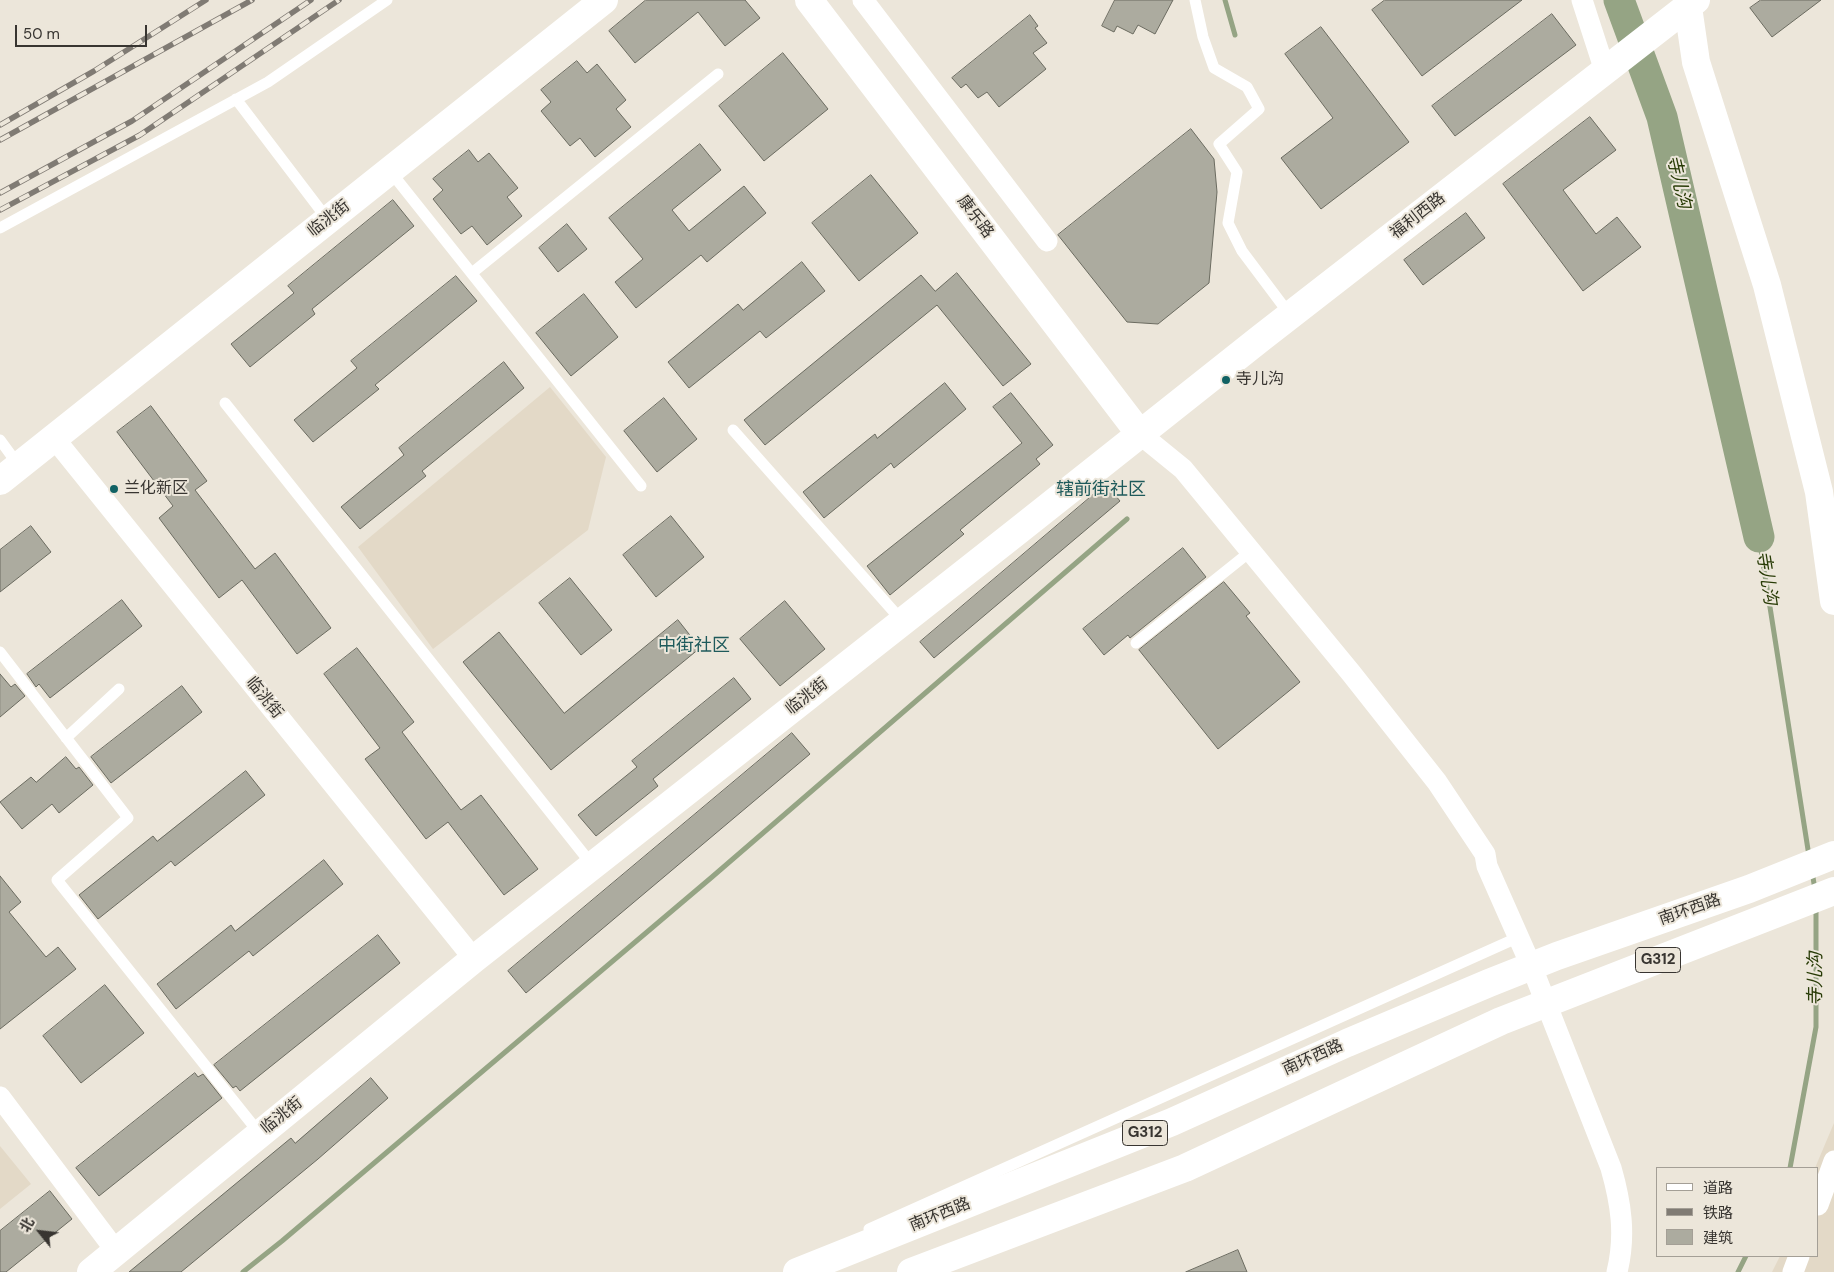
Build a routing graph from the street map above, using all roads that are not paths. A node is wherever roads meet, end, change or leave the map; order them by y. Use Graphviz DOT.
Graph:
graph roads {
  1 [pos="387,0"];
  2 [pos="604,0"];
  3 [pos="809,0"];
  4 [pos="863,0"];
  5 [pos="1194,0"];
  6 [pos="1582,0"];
  7 [pos="1688,5"];
  8 [pos="1610,67"];
  9 [pos="718,74"];
  10 [pos="236,100"];
  11 [pos="390,170"];
  12 [pos="328,220"];
  13 [pos="0,228"];
  14 [pos="1046,240"];
  15 [pos="472,273"];
  16 [pos="1290,315"];
  17 [pos="225,403"];
  18 [pos="733,430"];
  19 [pos="1140,434"];
  20 [pos="54,438"];
  21 [pos="0,440"];
  22 [pos="9,474"];
  23 [pos="640,486"];
  24 [pos="1251,551"];
  25 [pos="1834,601"];
  26 [pos="903,622"];
  27 [pos="1136,643"];
  28 [pos="0,652"];
  29 [pos="119,689"];
  30 [pos="66,738"];
  31 [pos="1834,855"];
  32 [pos="592,866"];
  33 [pos="1834,891"];
  34 [pos="1519,937"];
  35 [pos="474,959"];
  36 [pos="0,1097"];
  37 [pos="260,1134"];
  38 [pos="1834,1161"];
  39 [pos="1819,1202"];
  40 [pos="116,1251"];
  41 [pos="1799,1257"];
  42 [pos="799,1271"];
  43 [pos="91,1272"];
  44 [pos="911,1272"];
  45 [pos="1617,1272"];
  46 [pos="1793,1272"];
  1 -- 10 [label="lane"];
  2 -- 11 [label="main road, 临洮街"];
  3 -- 19 [label="main road, 康乐路"];
  4 -- 14 [label="street"];
  5 -- 16 [label="lane"];
  6 -- 8 [label="street"];
  7 -- 8 [label="main road, 福利西路"];
  7 -- 25 [label="main road"];
  8 -- 16 [label="main road, 福利西路"];
  9 -- 15 [label="lane"];
  10 -- 12 [label="lane"];
  10 -- 13 [label="lane"];
  11 -- 12 [label="main road, 临洮街"];
  11 -- 15 [label="lane"];
  12 -- 20 [label="main road, 临洮街"];
  15 -- 23 [label="lane"];
  16 -- 19 [label="main road, 福利西路"];
  17 -- 32 [label="lane"];
  18 -- 26 [label="lane"];
  19 -- 24 [label="street"];
  19 -- 26 [label="main road, 临洮街"];
  20 -- 22 [label="main road, 临洮街"];
  20 -- 35 [label="street, 临洮街"];
  21 -- 22 [label="lane"];
  24 -- 27 [label="lane"];
  24 -- 34 [label="street"];
  26 -- 32 [label="main road, 临洮街"];
  28 -- 30 [label="lane"];
  29 -- 30 [label="lane"];
  30 -- 37 [label="lane"];
  31 -- 42 [label="main road, 南环西路 / G312"];
  32 -- 35 [label="main road, 临洮街"];
  33 -- 44 [label="main road, G312"];
  34 -- 42 [label="lane"];
  34 -- 45 [label="street"];
  35 -- 37 [label="main road, 临洮街"];
  36 -- 40 [label="street"];
  37 -- 40 [label="main road, 临洮街"];
  38 -- 39 [label="street"];
  40 -- 43 [label="main road, 临洮街"];
  41 -- 46 [label="street"];
}
